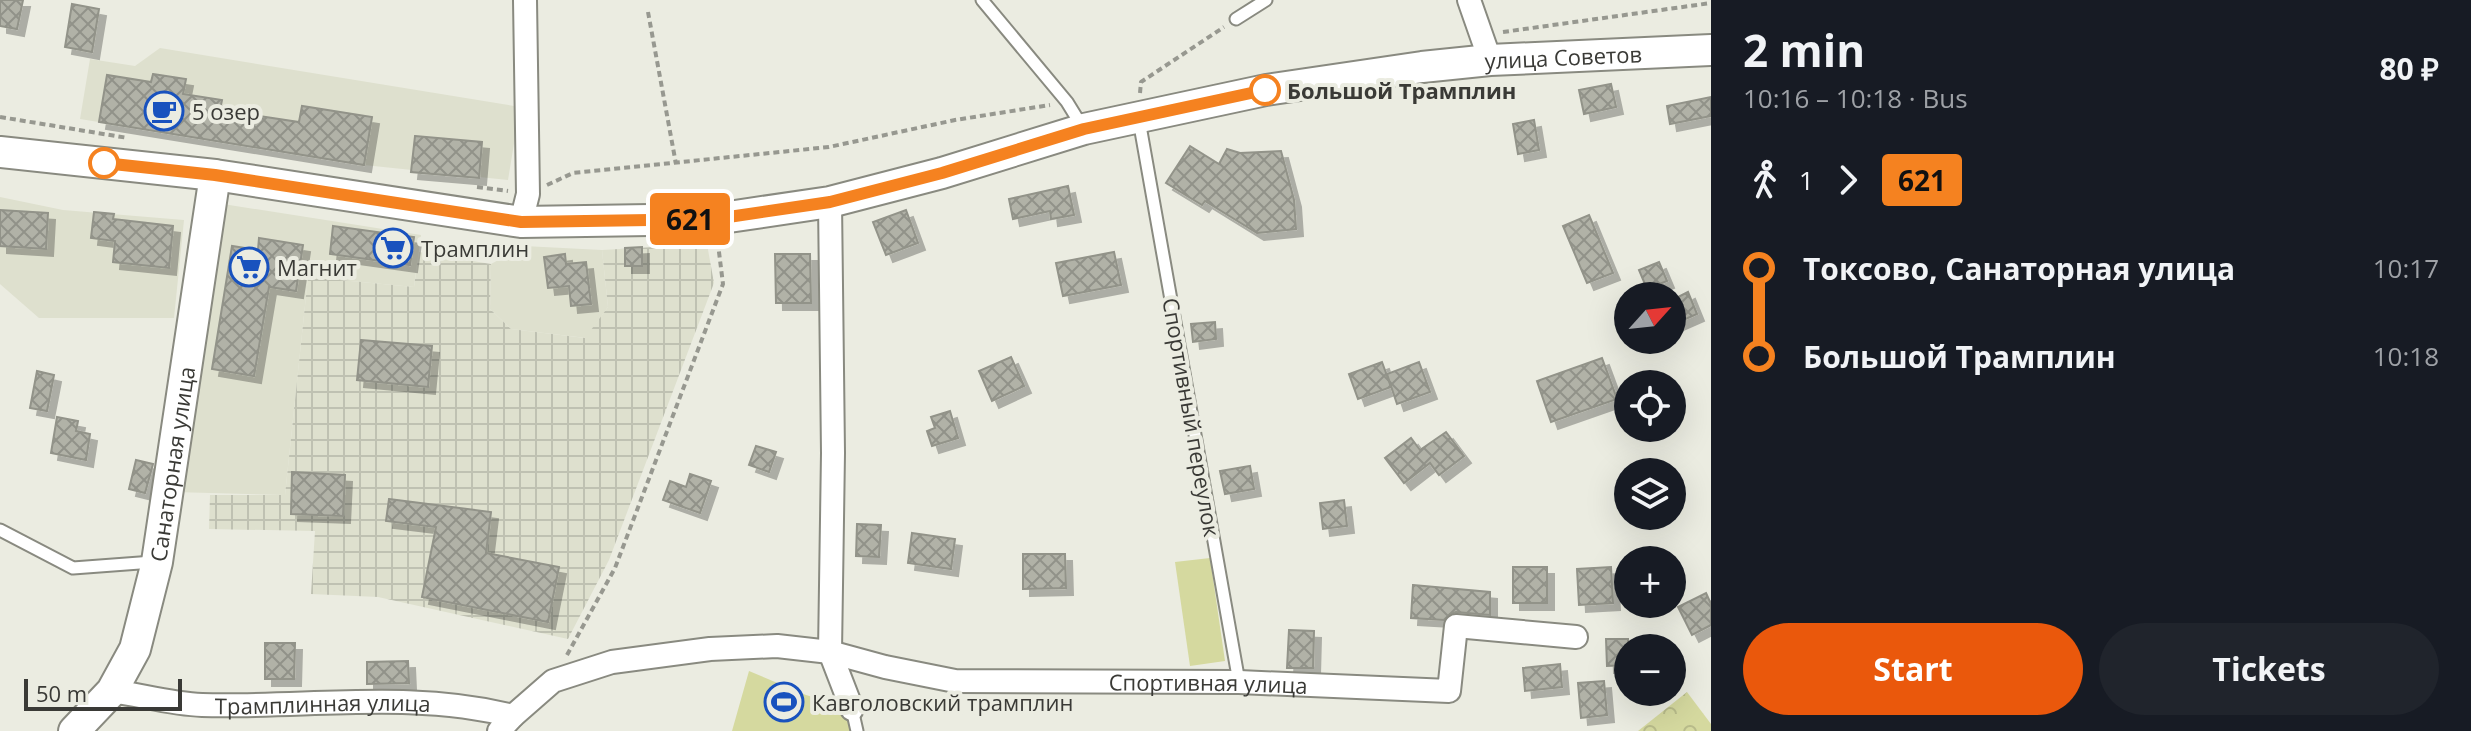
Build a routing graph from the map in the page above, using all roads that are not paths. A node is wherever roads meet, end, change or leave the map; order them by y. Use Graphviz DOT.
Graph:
graph roads {
  1 [pos="525,0"];
  2 [pos="982,0"];
  3 [pos="1266,0"];
  4 [pos="1469,0"];
  5 [pos="1236,19"];
  6 [pos="1485,48"];
  7 [pos="1711,50"];
  8 [pos="1138,116"];
  9 [pos="1084,129"];
  10 [pos="0,152"];
  11 [pos="215,175"];
  12 [pos="830,202"];
  13 [pos="521,222"];
  14 [pos="0,530"];
  15 [pos="157,562"];
  16 [pos="1576,637"];
  17 [pos="830,652"];
  18 [pos="1239,682"];
  19 [pos="112,691"];
  20 [pos="854,720"];
  21 [pos="506,723"];
  22 [pos="74,731"];
  1 -- 13 [label="street"];
  2 -- 9 [label="lane"];
  3 -- 5 [label="lane"];
  4 -- 6 [label="street"];
  6 -- 7 [label="main road, улица Советов"];
  6 -- 8 [label="main road, улица Советов"];
  8 -- 9 [label="main road, улица Советов"];
  8 -- 18 [label="lane, Спортивный переулок"];
  9 -- 12 [label="main road, улица Советов"];
  10 -- 11 [label="main road, улица Советов"];
  11 -- 13 [label="main road, улица Советов"];
  11 -- 15 [label="main road, Санаторная улица"];
  12 -- 13 [label="main road, улица Советов"];
  12 -- 17 [label="street"];
  14 -- 15 [label="lane"];
  15 -- 19 [label="main road, Санаторная улица"];
  16 -- 18 [label="street, Спортивная улица"];
  17 -- 18 [label="street, Спортивная улица"];
  17 -- 20 [label="street"];
  17 -- 21 [label="street, Спортивная улица"];
  19 -- 21 [label="street, Трамплинная улица"];
  19 -- 22 [label="main road, Санаторная улица"];
}
